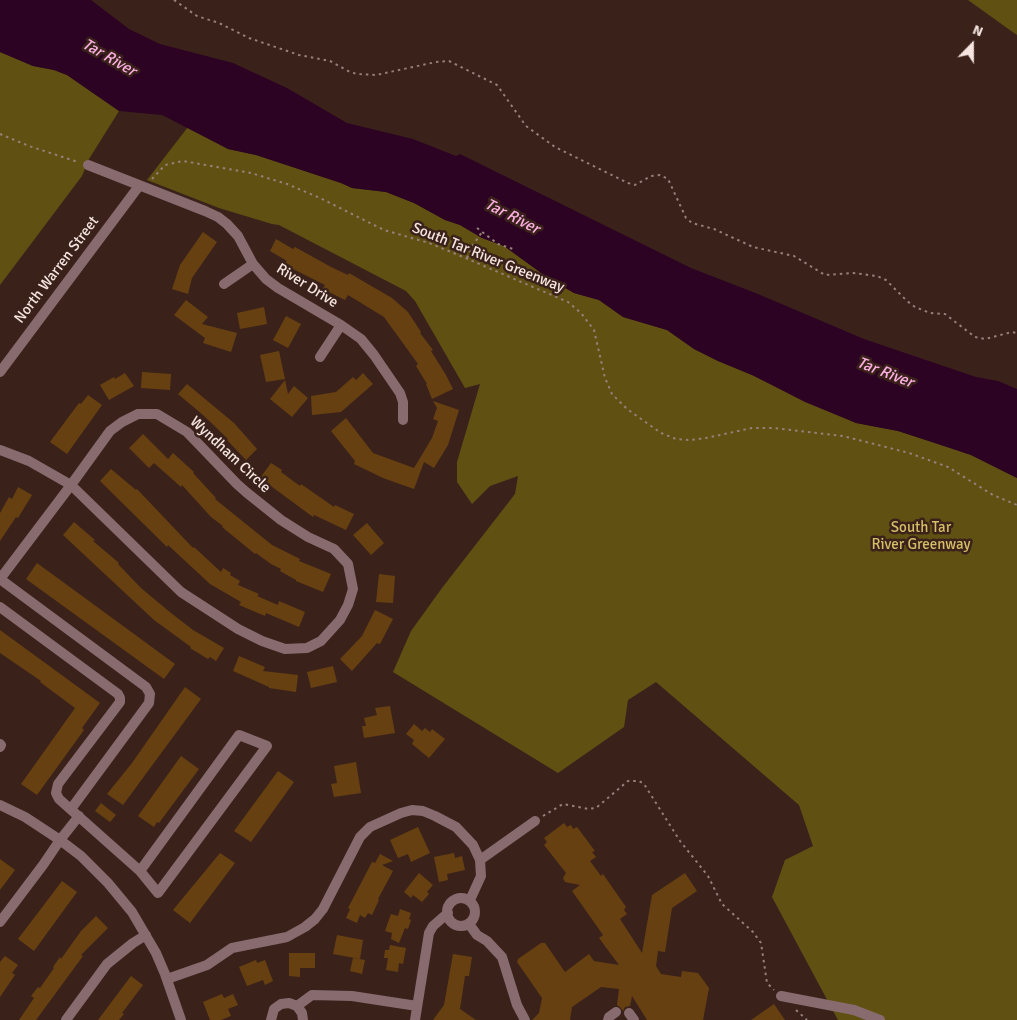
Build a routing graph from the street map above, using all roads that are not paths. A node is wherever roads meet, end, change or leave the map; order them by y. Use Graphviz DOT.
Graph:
graph roads {
  1 [pos="88,165"];
  2 [pos="139,186"];
  3 [pos="253,264"];
  4 [pos="224,284"];
  5 [pos="341,325"];
  6 [pos="320,358"];
  7 [pos="0,372"];
  8 [pos="403,420"];
  9 [pos="0,450"];
  10 [pos="71,485"];
  11 [pos="0,579"];
  12 [pos="0,608"];
  13 [pos="0,805"];
  14 [pos="75,813"];
  15 [pos="535,821"];
  16 [pos="60,840"];
  17 [pos="480,860"];
  18 [pos="140,871"];
  19 [pos="470,900"];
  20 [pos="448,913"];
  21 [pos="0,922"];
  22 [pos="469,924"];
  23 [pos="146,935"];
  24 [pos="167,980"];
  25 [pos="781,996"];
  26 [pos="297,1006"];
  27 [pos="417,1006"];
  28 [pos="616,1012"];
  29 [pos="66,1020"];
  30 [pos="181,1020"];
  31 [pos="271,1020"];
  32 [pos="303,1020"];
  33 [pos="415,1020"];
  34 [pos="525,1020"];
  35 [pos="608,1020"];
  36 [pos="880,1020"];
  1 -- 2 [label="street, River Drive"];
  2 -- 3 [label="street, River Drive"];
  2 -- 7 [label="street, North Warren Street"];
  3 -- 4 [label="street"];
  3 -- 5 [label="street, River Drive"];
  5 -- 6 [label="street"];
  5 -- 8 [label="street, River Drive"];
  9 -- 10 [label="street"];
  10 -- 10 [label="street, Wyndham Circle"];
  10 -- 11 [label="street, Wyndham Circle"];
  11 -- 14 [label="street"];
  12 -- 14 [label="street"];
  13 -- 16 [label="street"];
  14 -- 16 [label="street"];
  14 -- 18 [label="street"];
  15 -- 17 [label="street"];
  16 -- 21 [label="street"];
  16 -- 23 [label="street"];
  17 -- 19 [label="street"];
  17 -- 24 [label="street"];
  18 -- 18 [label="street"];
  19 -- 20 [label="street"];
  19 -- 22 [label="street"];
  20 -- 22 [label="street"];
  20 -- 27 [label="street"];
  22 -- 34 [label="street"];
  23 -- 24 [label="street"];
  23 -- 29 [label="street"];
  24 -- 30 [label="street"];
  25 -- 36 [label="street"];
  26 -- 27 [label="street"];
  26 -- 31 [label="street"];
  26 -- 32 [label="street"];
  27 -- 33 [label="street"];
  28 -- 35 [label="street"];
}
